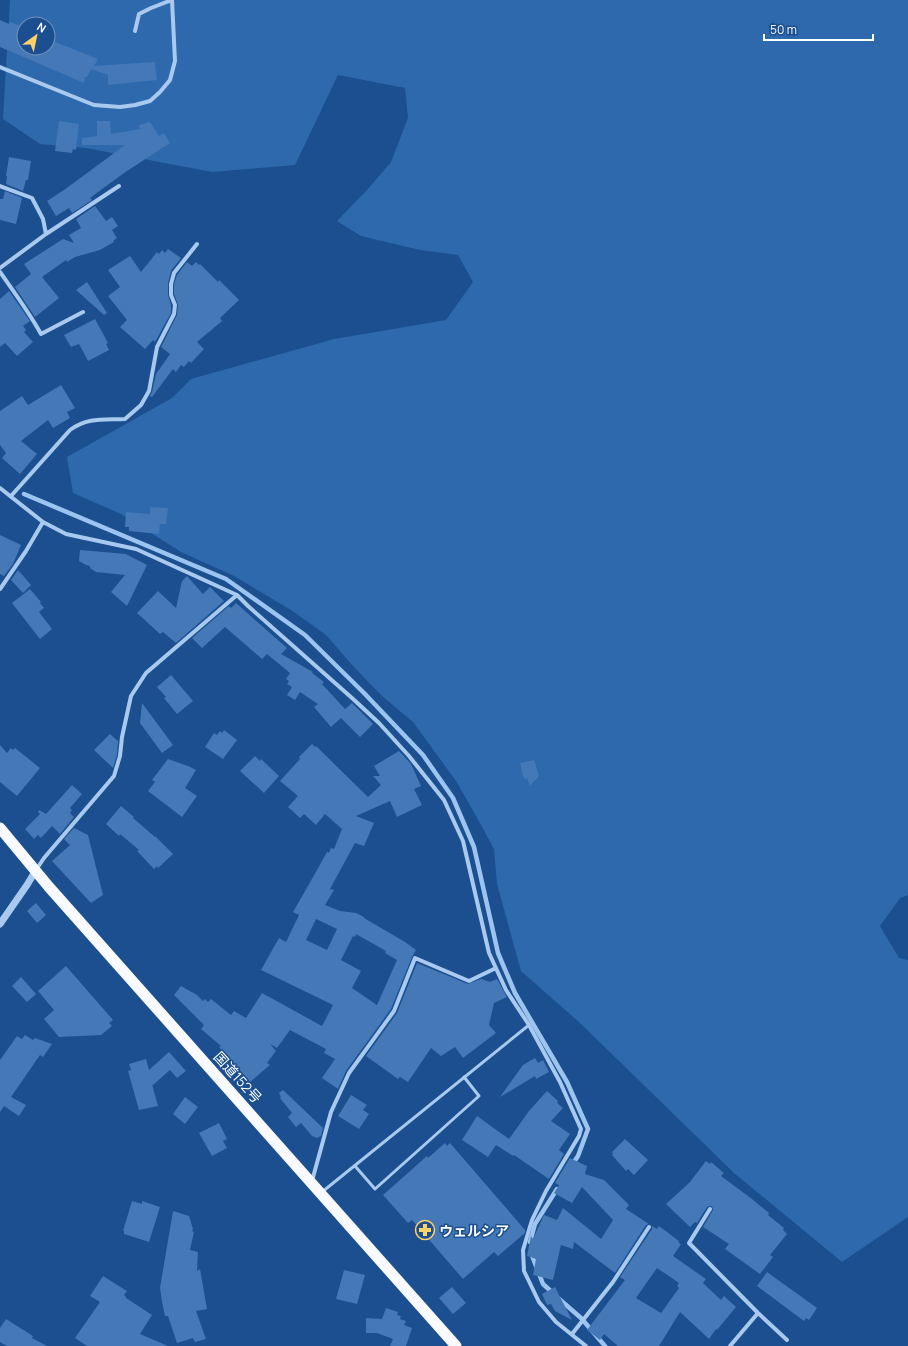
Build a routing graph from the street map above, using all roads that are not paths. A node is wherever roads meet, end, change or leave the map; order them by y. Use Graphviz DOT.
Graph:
graph roads {
  1 [pos="172,0"];
  2 [pos="135,31"];
  3 [pos="0,66"];
  4 [pos="0,186"];
  5 [pos="119,186"];
  6 [pos="46,234"];
  7 [pos="197,244"];
  8 [pos="0,268"];
  9 [pos="0,272"];
  10 [pos="83,312"];
  11 [pos="0,488"];
  12 [pos="11,496"];
  13 [pos="43,522"];
  14 [pos="0,589"];
  15 [pos="237,595"];
  16 [pos="0,828"];
  17 [pos="36,870"];
  18 [pos="0,924"];
  19 [pos="496,968"];
  20 [pos="528,1026"];
  21 [pos="464,1077"];
  22 [pos="355,1166"];
  23 [pos="311,1182"];
  24 [pos="321,1193"];
  25 [pos="710,1209"];
  26 [pos="649,1227"];
  27 [pos="758,1313"];
  28 [pos="572,1334"];
  29 [pos="787,1340"];
  30 [pos="456,1346"];
  31 [pos="586,1346"];
  32 [pos="730,1346"];
  1 -- 2 [label="street"];
  1 -- 3 [label="street"];
  4 -- 6 [label="street"];
  5 -- 6 [label="street"];
  6 -- 8 [label="street"];
  7 -- 12 [label="street"];
  9 -- 10 [label="street"];
  11 -- 12 [label="street"];
  12 -- 13 [label="street"];
  13 -- 14 [label="street"];
  13 -- 15 [label="street"];
  15 -- 17 [label="street"];
  15 -- 19 [label="street"];
  16 -- 17 [label="highway, 国道152号"];
  17 -- 18 [label="street"];
  17 -- 23 [label="highway, 国道152号"];
  19 -- 20 [label="street"];
  19 -- 23 [label="street"];
  20 -- 21 [label="lane"];
  20 -- 28 [label="street"];
  21 -- 22 [label="lane"];
  21 -- 22 [label="lane"];
  22 -- 24 [label="lane"];
  23 -- 24 [label="highway, 国道152号"];
  24 -- 30 [label="highway, 国道152号"];
  25 -- 27 [label="street"];
  26 -- 28 [label="street"];
  27 -- 29 [label="street"];
  27 -- 32 [label="street"];
  28 -- 31 [label="street"];
}
